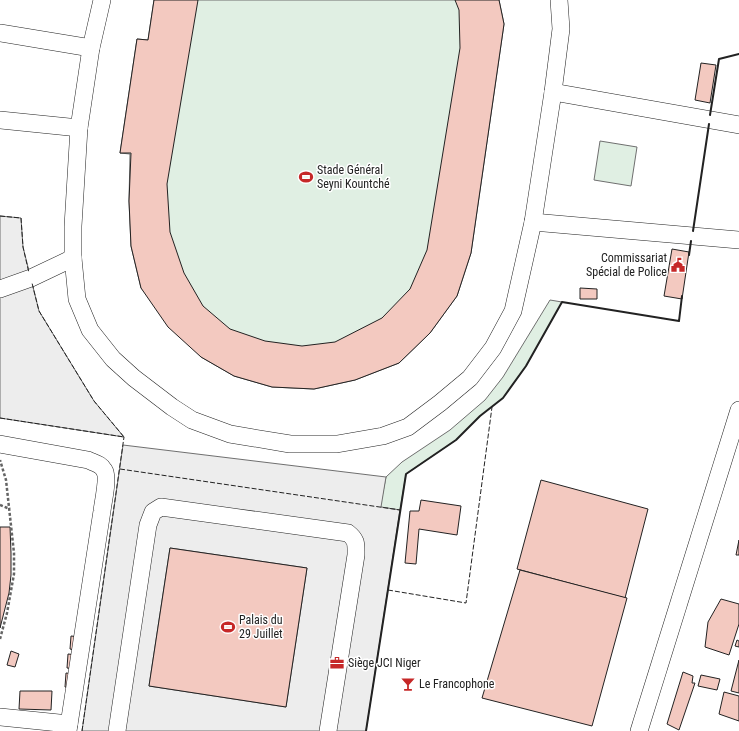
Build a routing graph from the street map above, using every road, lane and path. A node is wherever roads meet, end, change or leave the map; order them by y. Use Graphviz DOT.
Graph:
graph roads {
  1 [pos="102,0"];
  2 [pos="559,0"];
  3 [pos="0,33"];
  4 [pos="90,48"];
  5 [pos="553,92"];
  6 [pos="0,120"];
  7 [pos="739,125"];
  8 [pos="79,128"];
  9 [pos="533,222"];
  10 [pos="739,240"];
  11 [pos="73,258"];
  12 [pos="0,289"];
  13 [pos="739,410"];
  14 [pos="0,444"];
  15 [pos="0,459"];
  16 [pos="0,505"];
  17 [pos="10,509"];
  18 [pos="0,639"];
  19 [pos="0,717"];
  20 [pos="69,728"];
  21 [pos="117,731"];
  22 [pos="328,731"];
  23 [pos="639,731"];
  1 -- 4 [label="street"];
  2 -- 5 [label="street"];
  3 -- 4 [label="street"];
  4 -- 8 [label="street"];
  5 -- 7 [label="street"];
  5 -- 9 [label="street"];
  6 -- 8 [label="street"];
  8 -- 11 [label="street"];
  9 -- 10 [label="street"];
  9 -- 11 [label="street"];
  11 -- 12 [label="street"];
  13 -- 23 [label="street"];
  14 -- 20 [label="street"];
  15 -- 17 [label="path"];
  16 -- 17 [label="path"];
  17 -- 18 [label="path"];
  19 -- 20 [label="street"];
  21 -- 22 [label="street"];
}
